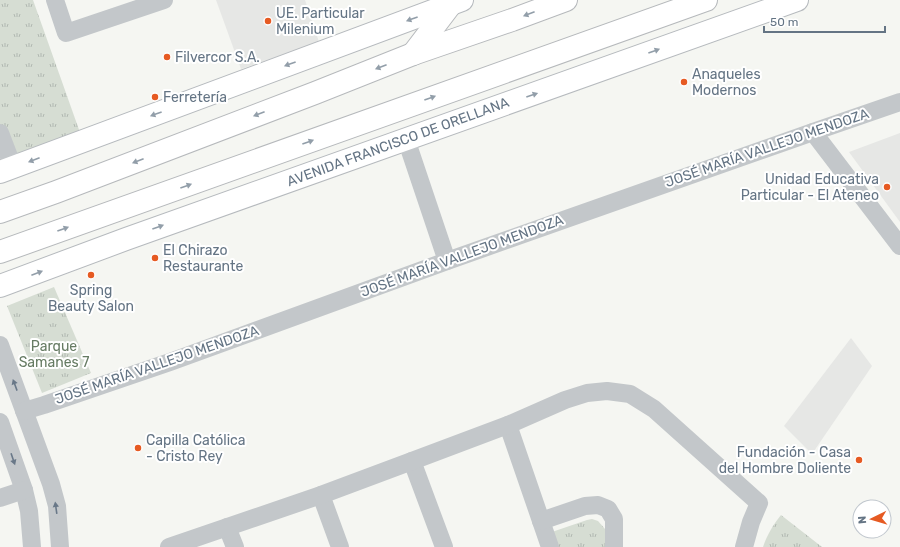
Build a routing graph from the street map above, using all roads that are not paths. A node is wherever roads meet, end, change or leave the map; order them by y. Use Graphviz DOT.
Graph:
graph roads {
  1 [pos="55,0"];
  2 [pos="164,0"];
  3 [pos="566,0"];
  4 [pos="706,0"];
  5 [pos="797,0"];
  6 [pos="456,2"];
  7 [pos="413,54"];
  8 [pos="900,102"];
  9 [pos="813,132"];
  10 [pos="0,133"];
  11 [pos="406,140"];
  12 [pos="6,170"];
  13 [pos="0,212"];
  14 [pos="900,246"];
  15 [pos="0,252"];
  16 [pos="447,261"];
  17 [pos="0,286"];
  18 [pos="0,345"];
  19 [pos="24,411"];
  20 [pos="0,422"];
  21 [pos="508,425"];
  22 [pos="412,461"];
  23 [pos="24,490"];
  24 [pos="320,495"];
  25 [pos="0,498"];
  26 [pos="541,521"];
  27 [pos="227,527"];
  28 [pos="32,547"];
  29 [pos="60,547"];
  30 [pos="169,547"];
  31 [pos="235,547"];
  32 [pos="340,547"];
  33 [pos="444,547"];
  34 [pos="550,547"];
  35 [pos="614,547"];
  36 [pos="744,547"];
  1 -- 2 [label="street"];
  3 -- 7 [label="main road, one-way"];
  15 -- 4 [label="main road, one-way"];
  11 -- 5 [label="main road, AVENIDA FRANCISCO DE ORELLANA, one-way"];
  6 -- 7 [label="main road"];
  6 -- 12 [label="main road, one-way"];
  7 -- 13 [label="main road, one-way"];
  8 -- 9 [label="street, JOSÉ MARÍA VALLEJO MENDOZA"];
  9 -- 14 [label="street"];
  9 -- 16 [label="street, JOSÉ MARÍA VALLEJO MENDOZA"];
  10 -- 12 [label="street"];
  11 -- 16 [label="street"];
  17 -- 11 [label="main road, AVENIDA FRANCISCO DE ORELLANA, one-way"];
  16 -- 19 [label="street, JOSÉ MARÍA VALLEJO MENDOZA"];
  19 -- 18 [label="street, one-way"];
  29 -- 19 [label="street, one-way"];
  20 -- 23 [label="street, one-way"];
  21 -- 22 [label="street"];
  21 -- 26 [label="street"];
  21 -- 36 [label="street"];
  22 -- 24 [label="street"];
  22 -- 33 [label="street"];
  23 -- 25 [label="street"];
  23 -- 28 [label="street"];
  24 -- 27 [label="street"];
  24 -- 32 [label="street"];
  26 -- 34 [label="street"];
  26 -- 35 [label="street"];
  27 -- 30 [label="street"];
  27 -- 31 [label="street"];
}
